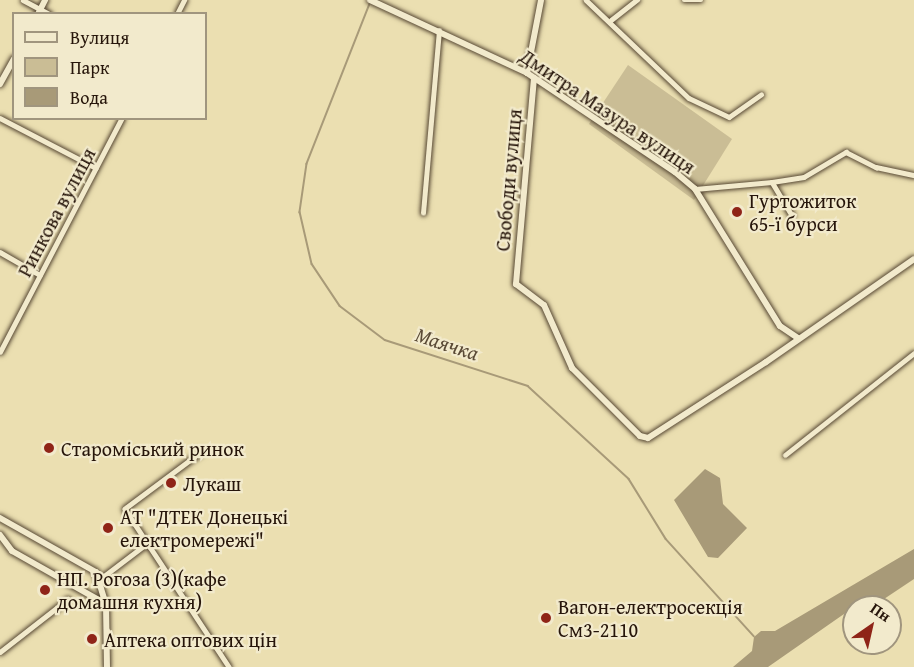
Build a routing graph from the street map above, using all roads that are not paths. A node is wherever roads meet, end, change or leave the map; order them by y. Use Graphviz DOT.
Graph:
graph roads {
  1 [pos="23,0"];
  2 [pos="45,0"];
  3 [pos="370,0"];
  4 [pos="541,0"];
  5 [pos="586,0"];
  6 [pos="637,0"];
  7 [pos="684,0"];
  8 [pos="701,0"];
  9 [pos="39,11"];
  10 [pos="611,20"];
  11 [pos="439,31"];
  12 [pos="12,63"];
  13 [pos="527,73"];
  14 [pos="534,78"];
  15 [pos="0,84"];
  16 [pos="761,95"];
  17 [pos="0,118"];
  18 [pos="121,120"];
  19 [pos="96,168"];
  20 [pos="914,175"];
  21 [pos="772,182"];
  22 [pos="695,189"];
  23 [pos="423,213"];
  24 [pos="792,215"];
  25 [pos="0,252"];
  26 [pos="914,259"];
  27 [pos="40,275"];
  28 [pos="798,338"];
  29 [pos="0,352"];
  30 [pos="914,353"];
  31 [pos="203,451"];
  32 [pos="785,455"];
  33 [pos="0,518"];
  34 [pos="0,535"];
  35 [pos="145,545"];
  36 [pos="3,548"];
  37 [pos="100,579"];
  38 [pos="68,599"];
  39 [pos="106,604"];
  40 [pos="0,652"];
  41 [pos="107,667"];
  42 [pos="229,667"];
  1 -- 9 [label="street"];
  2 -- 9 [label="street"];
  3 -- 11 [label="street, Дмитра Мазура вулиця"];
  4 -- 13 [label="street"];
  5 -- 10 [label="street"];
  6 -- 10 [label="street"];
  7 -- 8 [label="street"];
  10 -- 16 [label="street"];
  11 -- 13 [label="street, Дмитра Мазура вулиця"];
  11 -- 23 [label="street"];
  12 -- 15 [label="street"];
  13 -- 14 [label="street, Дмитра Мазура вулиця"];
  14 -- 22 [label="street, Дмитра Мазура вулиця"];
  14 -- 28 [label="street, Свободи вулиця"];
  17 -- 19 [label="street"];
  18 -- 19 [label="street, Ринкова вулиця"];
  19 -- 27 [label="street, Ринкова вулиця"];
  20 -- 21 [label="street"];
  21 -- 22 [label="street"];
  21 -- 24 [label="street"];
  22 -- 28 [label="street, Дмитра Мазура вулиця"];
  25 -- 27 [label="street"];
  26 -- 28 [label="street"];
  27 -- 29 [label="street, Ринкова вулиця"];
  30 -- 32 [label="street"];
  31 -- 35 [label="street"];
  33 -- 37 [label="street"];
  34 -- 36 [label="street"];
  35 -- 37 [label="street"];
  35 -- 42 [label="street"];
  36 -- 39 [label="street"];
  37 -- 39 [label="street"];
  38 -- 40 [label="street"];
  39 -- 41 [label="street"];
}
